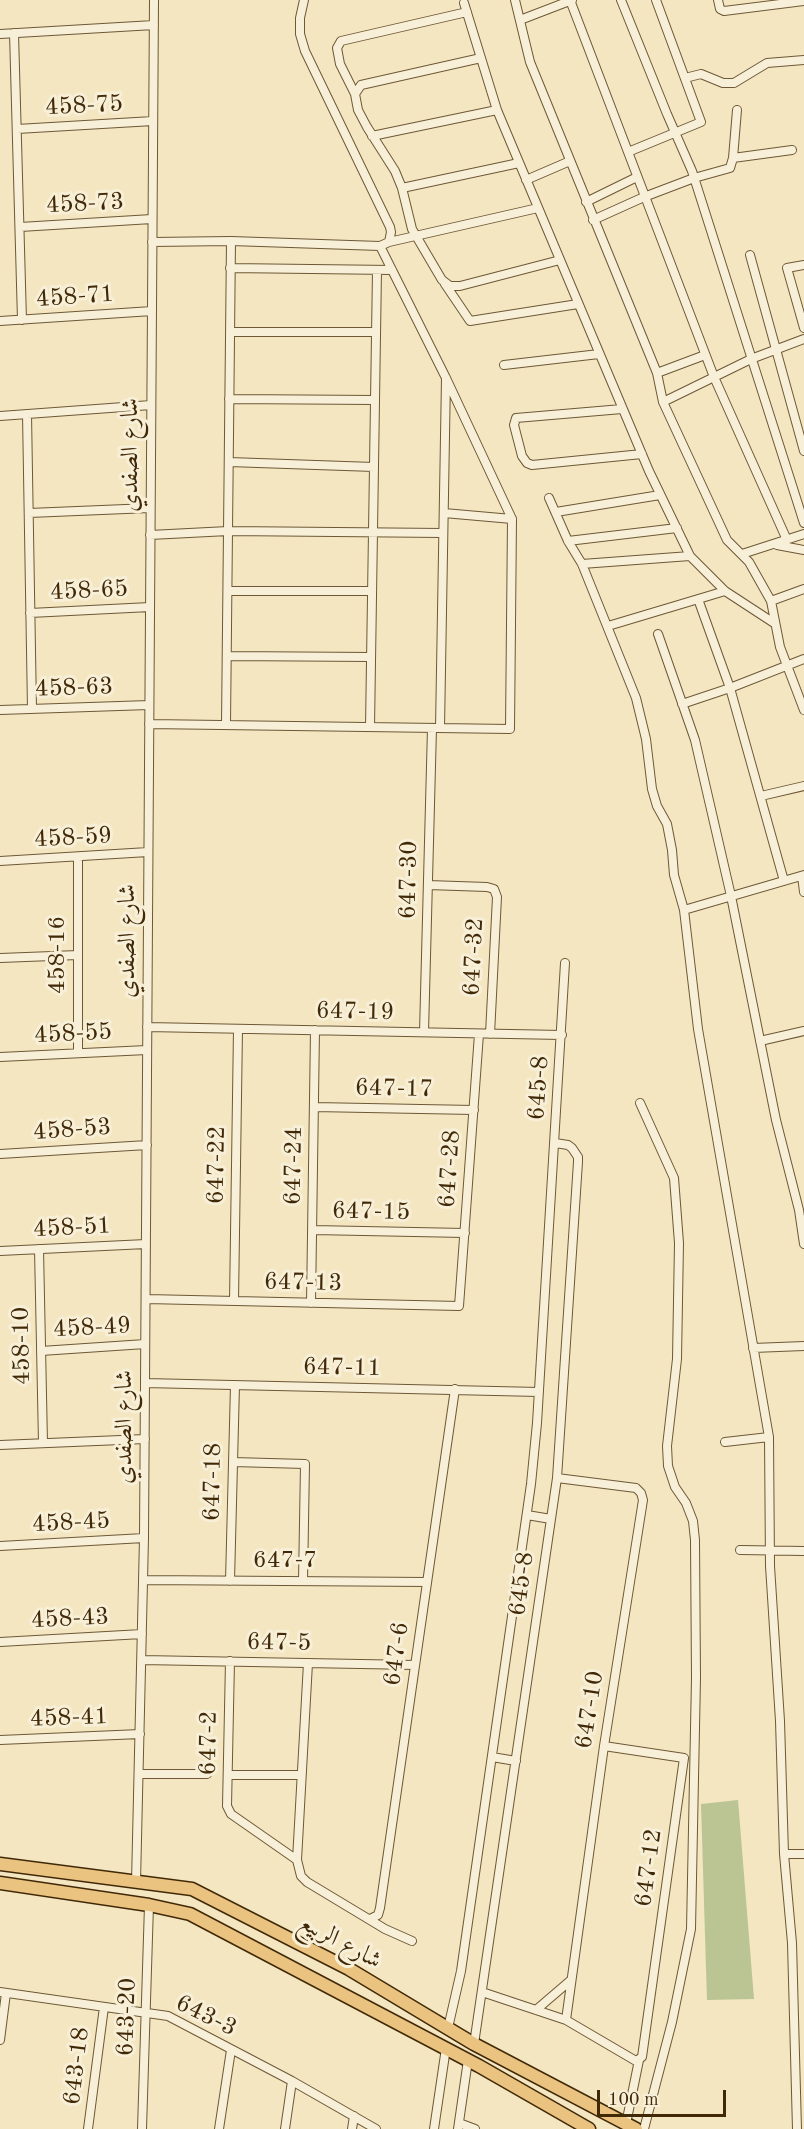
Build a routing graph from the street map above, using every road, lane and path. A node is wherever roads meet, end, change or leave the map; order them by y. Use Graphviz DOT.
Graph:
graph roads {
  1 [pos="154,0"];
  2 [pos="304,0"];
  3 [pos="515,0"];
  4 [pos="571,0"];
  5 [pos="621,0"];
  6 [pos="656,0"];
  7 [pos="718,0"];
  8 [pos="804,1"];
  9 [pos="520,20"];
  10 [pos="153,25"];
  11 [pos="14,33"];
  12 [pos="0,34"];
  13 [pos="481,58"];
  14 [pos="804,60"];
  15 [pos="685,78"];
  16 [pos="355,94"];
  17 [pos="497,110"];
  18 [pos="737,110"];
  19 [pos="153,121"];
  20 [pos="17,129"];
  21 [pos="674,132"];
  22 [pos="372,136"];
  23 [pos="792,150"];
  24 [pos="627,152"];
  25 [pos="733,158"];
  26 [pos="570,161"];
  27 [pos="519,163"];
  28 [pos="637,177"];
  29 [pos="694,178"];
  30 [pos="526,180"];
  31 [pos="402,188"];
  32 [pos="644,197"];
  33 [pos="586,201"];
  34 [pos="538,208"];
  35 [pos="152,219"];
  36 [pos="593,220"];
  37 [pos="20,227"];
  38 [pos="416,237"];
  39 [pos="231,241"];
  40 [pos="152,242"];
  41 [pos="389,242"];
  42 [pos="380,246"];
  43 [pos="750,255"];
  44 [pos="560,260"];
  45 [pos="804,265"];
  46 [pos="230,268"];
  47 [pos="377,270"];
  48 [pos="392,270"];
  49 [pos="442,280"];
  50 [pos="578,304"];
  51 [pos="152,311"];
  52 [pos="22,320"];
  53 [pos="0,321"];
  54 [pos="804,328"];
  55 [pos="230,332"];
  56 [pos="376,332"];
  57 [pos="804,339"];
  58 [pos="776,349"];
  59 [pos="599,354"];
  60 [pos="705,355"];
  61 [pos="751,358"];
  62 [pos="504,365"];
  63 [pos="657,374"];
  64 [pos="714,377"];
  65 [pos="446,378"];
  66 [pos="229,399"];
  67 [pos="375,400"];
  68 [pos="663,402"];
  69 [pos="151,405"];
  70 [pos="622,409"];
  71 [pos="27,414"];
  72 [pos="0,416"];
  73 [pos="804,451"];
  74 [pos="642,454"];
  75 [pos="229,462"];
  76 [pos="374,467"];
  77 [pos="660,495"];
  78 [pos="549,498"];
  79 [pos="150,508"];
  80 [pos="556,512"];
  81 [pos="29,513"];
  82 [pos="444,513"];
  83 [pos="512,519"];
  84 [pos="804,523"];
  85 [pos="677,528"];
  86 [pos="228,531"];
  87 [pos="373,531"];
  88 [pos="443,533"];
  89 [pos="804,534"];
  90 [pos="150,535"];
  91 [pos="788,540"];
  92 [pos="568,542"];
  93 [pos="776,544"];
  94 [pos="804,550"];
  95 [pos="742,554"];
  96 [pos="690,555"];
  97 [pos="582,564"];
  98 [pos="804,589"];
  99 [pos="228,591"];
  100 [pos="372,591"];
  101 [pos="725,591"];
  102 [pos="699,599"];
  103 [pos="771,601"];
  104 [pos="150,607"];
  105 [pos="30,614"];
  106 [pos="774,623"];
  107 [pos="608,626"];
  108 [pos="658,634"];
  109 [pos="227,656"];
  110 [pos="371,657"];
  111 [pos="804,659"];
  112 [pos="787,667"];
  113 [pos="730,688"];
  114 [pos="682,704"];
  115 [pos="149,705"];
  116 [pos="32,709"];
  117 [pos="0,710"];
  118 [pos="804,710"];
  119 [pos="149,724"];
  120 [pos="226,725"];
  121 [pos="370,727"];
  122 [pos="436,728"];
  123 [pos="804,786"];
  124 [pos="761,796"];
  125 [pos="148,852"];
  126 [pos="78,857"];
  127 [pos="0,861"];
  128 [pos="803,875"];
  129 [pos="784,881"];
  130 [pos="428,885"];
  131 [pos="804,892"];
  132 [pos="730,896"];
  133 [pos="684,910"];
  134 [pos="78,955"];
  135 [pos="0,958"];
  136 [pos="566,963"];
  137 [pos="147,1027"];
  138 [pos="238,1029"];
  139 [pos="315,1030"];
  140 [pos="804,1031"];
  141 [pos="424,1032"];
  142 [pos="479,1034"];
  143 [pos="490,1034"];
  144 [pos="562,1035"];
  145 [pos="760,1041"];
  146 [pos="147,1050"];
  147 [pos="78,1053"];
  148 [pos="0,1057"];
  149 [pos="640,1103"];
  150 [pos="314,1107"];
  151 [pos="474,1110"];
  152 [pos="555,1143"];
  153 [pos="147,1145"];
  154 [pos="0,1154"];
  155 [pos="313,1230"];
  156 [pos="465,1233"];
  157 [pos="146,1244"];
  158 [pos="804,1244"];
  159 [pos="39,1249"];
  160 [pos="0,1251"];
  161 [pos="146,1299"];
  162 [pos="234,1301"];
  163 [pos="312,1303"];
  164 [pos="459,1306"];
  165 [pos="145,1344"];
  166 [pos="804,1346"];
  167 [pos="753,1348"];
  168 [pos="41,1351"];
  169 [pos="145,1383"];
  170 [pos="235,1385"];
  171 [pos="454,1389"];
  172 [pos="539,1392"];
  173 [pos="769,1437"];
  174 [pos="145,1439"];
  175 [pos="725,1442"];
  176 [pos="43,1443"];
  177 [pos="0,1444"];
  178 [pos="233,1462"];
  179 [pos="557,1478"];
  180 [pos="527,1515"];
  181 [pos="551,1519"];
  182 [pos="144,1538"];
  183 [pos="0,1546"];
  184 [pos="740,1550"];
  185 [pos="770,1551"];
  186 [pos="804,1551"];
  187 [pos="143,1580"];
  188 [pos="230,1581"];
  189 [pos="303,1581"];
  190 [pos="427,1582"];
  191 [pos="142,1634"];
  192 [pos="0,1642"];
  193 [pos="142,1660"];
  194 [pos="230,1661"];
  195 [pos="308,1663"];
  196 [pos="415,1665"];
  197 [pos="140,1734"];
  198 [pos="0,1740"];
  199 [pos="604,1746"];
  200 [pos="492,1757"];
  201 [pos="516,1761"];
  202 [pos="139,1774"];
  203 [pos="207,1774"];
  204 [pos="228,1774"];
  205 [pos="301,1774"];
  206 [pos="784,1854"];
  207 [pos="804,1854"];
  208 [pos="297,1860"];
  209 [pos="0,1864"];
  210 [pos="0,1882"];
  211 [pos="136,1882"];
  212 [pos="149,1905"];
  213 [pos="370,1919"];
  214 [pos="412,1941"];
  215 [pos="571,1980"];
  216 [pos="482,1992"];
  217 [pos="3,1993"];
  218 [pos="104,2007"];
  219 [pos="536,2010"];
  220 [pos="147,2013"];
  221 [pos="566,2020"];
  222 [pos="448,2028"];
  223 [pos="0,2040"];
  224 [pos="474,2044"];
  225 [pos="446,2048"];
  226 [pos="231,2050"];
  227 [pos="468,2060"];
  228 [pos="637,2060"];
  229 [pos="292,2080"];
  230 [pos="354,2116"];
  231 [pos="458,2126"];
  232 [pos="631,2126"];
  233 [pos="88,2129"];
  234 [pos="142,2129"];
  235 [pos="219,2129"];
  236 [pos="285,2129"];
  237 [pos="352,2129"];
  238 [pos="376,2129"];
  239 [pos="434,2129"];
  240 [pos="475,2129"];
  241 [pos="589,2129"];
  242 [pos="644,2129"];
  243 [pos="798,2129"];
  1 -- 10 [label="street, شارع الصفدي"];
  2 -- 41 [label="street"];
  3 -- 9 [label="street"];
  4 -- 9 [label="street"];
  4 -- 24 [label="street"];
  5 -- 21 [label="street"];
  6 -- 15 [label="street"];
  7 -- 8 [label="street"];
  9 -- 26 [label="street"];
  10 -- 11 [label="street"];
  10 -- 19 [label="street, شارع الصفدي"];
  11 -- 12 [label="street"];
  11 -- 20 [label="street"];
  13 -- 16 [label="street"];
  13 -- 16 [label="street"];
  13 -- 17 [label="street"];
  14 -- 15 [label="street"];
  15 -- 21 [label="street"];
  16 -- 22 [label="street"];
  17 -- 22 [label="street"];
  17 -- 27 [label="street"];
  18 -- 25 [label="street"];
  19 -- 20 [label="street, 458-75"];
  19 -- 35 [label="street, شارع الصفدي"];
  20 -- 37 [label="street"];
  21 -- 24 [label="street"];
  21 -- 29 [label="street"];
  22 -- 31 [label="street"];
  23 -- 25 [label="street"];
  24 -- 28 [label="street"];
  25 -- 29 [label="street"];
  26 -- 30 [label="street"];
  26 -- 33 [label="street"];
  27 -- 30 [label="street"];
  27 -- 31 [label="street"];
  28 -- 32 [label="street"];
  28 -- 33 [label="street"];
  29 -- 32 [label="street"];
  29 -- 61 [label="street"];
  30 -- 34 [label="street"];
  31 -- 38 [label="street"];
  32 -- 36 [label="street"];
  32 -- 60 [label="street"];
  33 -- 36 [label="street"];
  34 -- 38 [label="street"];
  34 -- 44 [label="street"];
  35 -- 37 [label="street, 458-73"];
  35 -- 40 [label="street, شارع الصفدي"];
  36 -- 63 [label="street"];
  37 -- 52 [label="street"];
  38 -- 41 [label="street"];
  38 -- 49 [label="street"];
  39 -- 40 [label="street"];
  39 -- 42 [label="street"];
  39 -- 46 [label="street"];
  40 -- 51 [label="street, شارع الصفدي"];
  41 -- 42 [label="street"];
  42 -- 48 [label="street"];
  43 -- 58 [label="street"];
  44 -- 49 [label="street"];
  44 -- 50 [label="street"];
  45 -- 54 [label="street"];
  46 -- 47 [label="street"];
  46 -- 55 [label="street"];
  47 -- 48 [label="street"];
  47 -- 56 [label="street"];
  48 -- 65 [label="street"];
  49 -- 50 [label="street"];
  50 -- 59 [label="street"];
  51 -- 52 [label="street, 458-71"];
  51 -- 69 [label="street, شارع الصفدي"];
  52 -- 53 [label="street, 458-71"];
  55 -- 56 [label="street"];
  55 -- 66 [label="street"];
  56 -- 67 [label="street"];
  57 -- 58 [label="street"];
  58 -- 61 [label="street"];
  58 -- 73 [label="street"];
  59 -- 62 [label="street"];
  59 -- 70 [label="street"];
  60 -- 63 [label="street"];
  60 -- 64 [label="street"];
  61 -- 64 [label="street"];
  61 -- 84 [label="street"];
  63 -- 68 [label="street"];
  64 -- 68 [label="street"];
  64 -- 91 [label="street"];
  65 -- 82 [label="street, 647-30"];
  65 -- 83 [label="street"];
  66 -- 67 [label="street"];
  66 -- 75 [label="street"];
  67 -- 76 [label="street"];
  68 -- 95 [label="street"];
  69 -- 71 [label="street"];
  69 -- 79 [label="street, شارع الصفدي"];
  70 -- 74 [label="street"];
  70 -- 74 [label="street"];
  71 -- 72 [label="street"];
  71 -- 81 [label="street"];
  74 -- 77 [label="street"];
  75 -- 76 [label="street"];
  75 -- 86 [label="street"];
  76 -- 87 [label="street"];
  77 -- 80 [label="street"];
  77 -- 85 [label="street"];
  78 -- 80 [label="street"];
  79 -- 81 [label="street"];
  79 -- 90 [label="street, شارع الصفدي"];
  80 -- 92 [label="street"];
  81 -- 105 [label="street"];
  82 -- 83 [label="street"];
  82 -- 88 [label="street, 647-30"];
  83 -- 122 [label="street"];
  85 -- 92 [label="street"];
  85 -- 96 [label="street"];
  86 -- 87 [label="street"];
  86 -- 90 [label="street"];
  86 -- 99 [label="street"];
  87 -- 88 [label="street"];
  87 -- 100 [label="street"];
  88 -- 122 [label="street, 647-30"];
  89 -- 91 [label="street"];
  90 -- 104 [label="street, شارع الصفدي"];
  91 -- 93 [label="street"];
  92 -- 97 [label="street"];
  93 -- 94 [label="street"];
  93 -- 95 [label="street"];
  95 -- 103 [label="street"];
  96 -- 97 [label="street"];
  96 -- 101 [label="street"];
  97 -- 107 [label="street"];
  98 -- 103 [label="street"];
  99 -- 100 [label="street"];
  99 -- 109 [label="street"];
  100 -- 110 [label="street"];
  101 -- 102 [label="street"];
  101 -- 106 [label="street"];
  102 -- 107 [label="street"];
  102 -- 113 [label="street"];
  103 -- 106 [label="street"];
  104 -- 105 [label="street, 458-65"];
  104 -- 115 [label="street, شارع الصفدي"];
  105 -- 116 [label="street"];
  106 -- 112 [label="street"];
  107 -- 133 [label="street"];
  108 -- 114 [label="street"];
  109 -- 110 [label="street"];
  109 -- 120 [label="street"];
  110 -- 121 [label="street"];
  111 -- 112 [label="street"];
  112 -- 113 [label="street"];
  112 -- 118 [label="street"];
  113 -- 114 [label="street"];
  113 -- 124 [label="street"];
  114 -- 132 [label="street"];
  115 -- 116 [label="street, 458-63"];
  115 -- 119 [label="street, شارع الصفدي"];
  116 -- 117 [label="street, 458-63"];
  119 -- 120 [label="street"];
  119 -- 125 [label="street, شارع الصفدي"];
  120 -- 121 [label="street"];
  121 -- 122 [label="street"];
  122 -- 130 [label="street, 647-30"];
  123 -- 124 [label="street"];
  124 -- 129 [label="street"];
  125 -- 126 [label="street, 458-59"];
  125 -- 137 [label="street, شارع الصفدي"];
  126 -- 127 [label="street, 458-59"];
  126 -- 134 [label="street, 458-16"];
  128 -- 129 [label="street"];
  128 -- 131 [label="street"];
  129 -- 132 [label="street"];
  130 -- 141 [label="street, 647-30"];
  130 -- 143 [label="street, 647-32"];
  132 -- 133 [label="street"];
  132 -- 145 [label="street"];
  133 -- 167 [label="street"];
  134 -- 135 [label="street"];
  134 -- 147 [label="street, 458-16"];
  136 -- 144 [label="street, 645-8"];
  137 -- 138 [label="street, 647-19"];
  137 -- 146 [label="street, شارع الصفدي"];
  138 -- 139 [label="street, 647-19"];
  138 -- 162 [label="street, 647-22"];
  139 -- 141 [label="street, 647-19"];
  139 -- 150 [label="street, 647-24"];
  140 -- 145 [label="street"];
  141 -- 142 [label="street, 647-19"];
  142 -- 143 [label="street, 647-19"];
  142 -- 151 [label="street, 647-28"];
  143 -- 144 [label="street, 647-19"];
  144 -- 152 [label="street, 645-8"];
  145 -- 158 [label="street"];
  146 -- 147 [label="street, 458-55"];
  146 -- 153 [label="street, شارع الصفدي"];
  147 -- 148 [label="street, 458-55"];
  149 -- 242 [label="street"];
  150 -- 151 [label="street, 647-17"];
  150 -- 155 [label="street, 647-24"];
  151 -- 156 [label="street, 647-28"];
  152 -- 172 [label="street, 645-8"];
  152 -- 179 [label="street, 645-8"];
  153 -- 154 [label="street, 458-53"];
  153 -- 157 [label="street, شارع الصفدي"];
  155 -- 156 [label="street, 647-15"];
  155 -- 163 [label="street, 647-24"];
  156 -- 164 [label="street, 647-28"];
  157 -- 159 [label="street, 458-51"];
  157 -- 161 [label="street, شارع الصفدي"];
  159 -- 160 [label="street, 458-51"];
  159 -- 168 [label="street, 458-10"];
  161 -- 162 [label="street, 647-13"];
  161 -- 165 [label="street, شارع الصفدي"];
  162 -- 163 [label="street, 647-13"];
  163 -- 164 [label="street, 647-13"];
  165 -- 168 [label="street, 458-49"];
  165 -- 169 [label="street, شارع الصفدي"];
  166 -- 167 [label="street"];
  167 -- 173 [label="street"];
  168 -- 176 [label="street, 458-10"];
  169 -- 170 [label="street, 647-11"];
  169 -- 174 [label="street, شارع الصفدي"];
  170 -- 171 [label="street, 647-11"];
  170 -- 178 [label="street, 647-18"];
  171 -- 172 [label="street, 647-11"];
  171 -- 190 [label="street, 647-6"];
  172 -- 180 [label="street, 645-8"];
  173 -- 175 [label="street"];
  173 -- 185 [label="street"];
  174 -- 176 [label="street"];
  174 -- 182 [label="street, شارع الصفدي"];
  176 -- 177 [label="street"];
  178 -- 188 [label="street, 647-18"];
  178 -- 189 [label="street"];
  179 -- 181 [label="street, 645-8"];
  179 -- 199 [label="street, 647-10"];
  180 -- 181 [label="street"];
  180 -- 200 [label="street, 645-8"];
  181 -- 201 [label="street, 645-8"];
  182 -- 183 [label="street, 458-45"];
  182 -- 187 [label="street, شارع الصفدي"];
  184 -- 185 [label="street"];
  185 -- 186 [label="street"];
  185 -- 206 [label="street"];
  187 -- 188 [label="street, 647-7"];
  187 -- 191 [label="street, شارع الصفدي"];
  188 -- 189 [label="street, 647-7"];
  189 -- 190 [label="street, 647-7"];
  190 -- 196 [label="street, 647-6"];
  191 -- 192 [label="street, 458-43"];
  191 -- 193 [label="street, شارع الصفدي"];
  193 -- 194 [label="street, 647-5"];
  193 -- 197 [label="street, شارع الصفدي"];
  194 -- 195 [label="street, 647-5"];
  194 -- 204 [label="street, 647-2"];
  195 -- 196 [label="street, 647-5"];
  195 -- 205 [label="street"];
  196 -- 213 [label="street, 647-6"];
  197 -- 198 [label="street, 458-41"];
  197 -- 202 [label="street, شارع الصفدي"];
  199 -- 215 [label="street, 647-10"];
  199 -- 228 [label="street, 647-12"];
  200 -- 201 [label="street"];
  200 -- 222 [label="street, 645-8"];
  201 -- 216 [label="street, 645-8"];
  202 -- 203 [label="street"];
  202 -- 211 [label="street, شارع الصفدي"];
  204 -- 205 [label="street"];
  204 -- 208 [label="street, 647-2"];
  205 -- 208 [label="street"];
  206 -- 207 [label="street"];
  206 -- 243 [label="street"];
  208 -- 213 [label="street"];
  209 -- 211 [label="main road, شارع الربيع"];
  210 -- 212 [label="main road, شارع الربيع"];
  211 -- 222 [label="main road, شارع الربيع"];
  212 -- 220 [label="street, 643-20"];
  212 -- 225 [label="main road, شارع الربيع"];
  213 -- 214 [label="street"];
  215 -- 219 [label="street"];
  215 -- 221 [label="street, 647-10"];
  216 -- 219 [label="street"];
  216 -- 224 [label="street, 645-8"];
  217 -- 218 [label="street, 643-3"];
  217 -- 223 [label="street"];
  218 -- 220 [label="street, 643-3"];
  218 -- 233 [label="street, 643-18"];
  219 -- 221 [label="street"];
  220 -- 226 [label="street, 643-3"];
  220 -- 234 [label="street, 643-20"];
  221 -- 228 [label="street"];
  222 -- 224 [label="main road, شارع الربيع"];
  224 -- 232 [label="main road, شارع الربيع"];
  225 -- 227 [label="main road, شارع الربيع"];
  225 -- 239 [label="street"];
  226 -- 229 [label="street, 643-3"];
  226 -- 235 [label="street"];
  227 -- 231 [label="street"];
  227 -- 241 [label="main road, شارع الربيع"];
  228 -- 232 [label="street"];
  229 -- 230 [label="street, 643-3"];
  229 -- 236 [label="street"];
  230 -- 237 [label="street"];
  230 -- 238 [label="street, 643-3"];
  231 -- 240 [label="street"];
}
